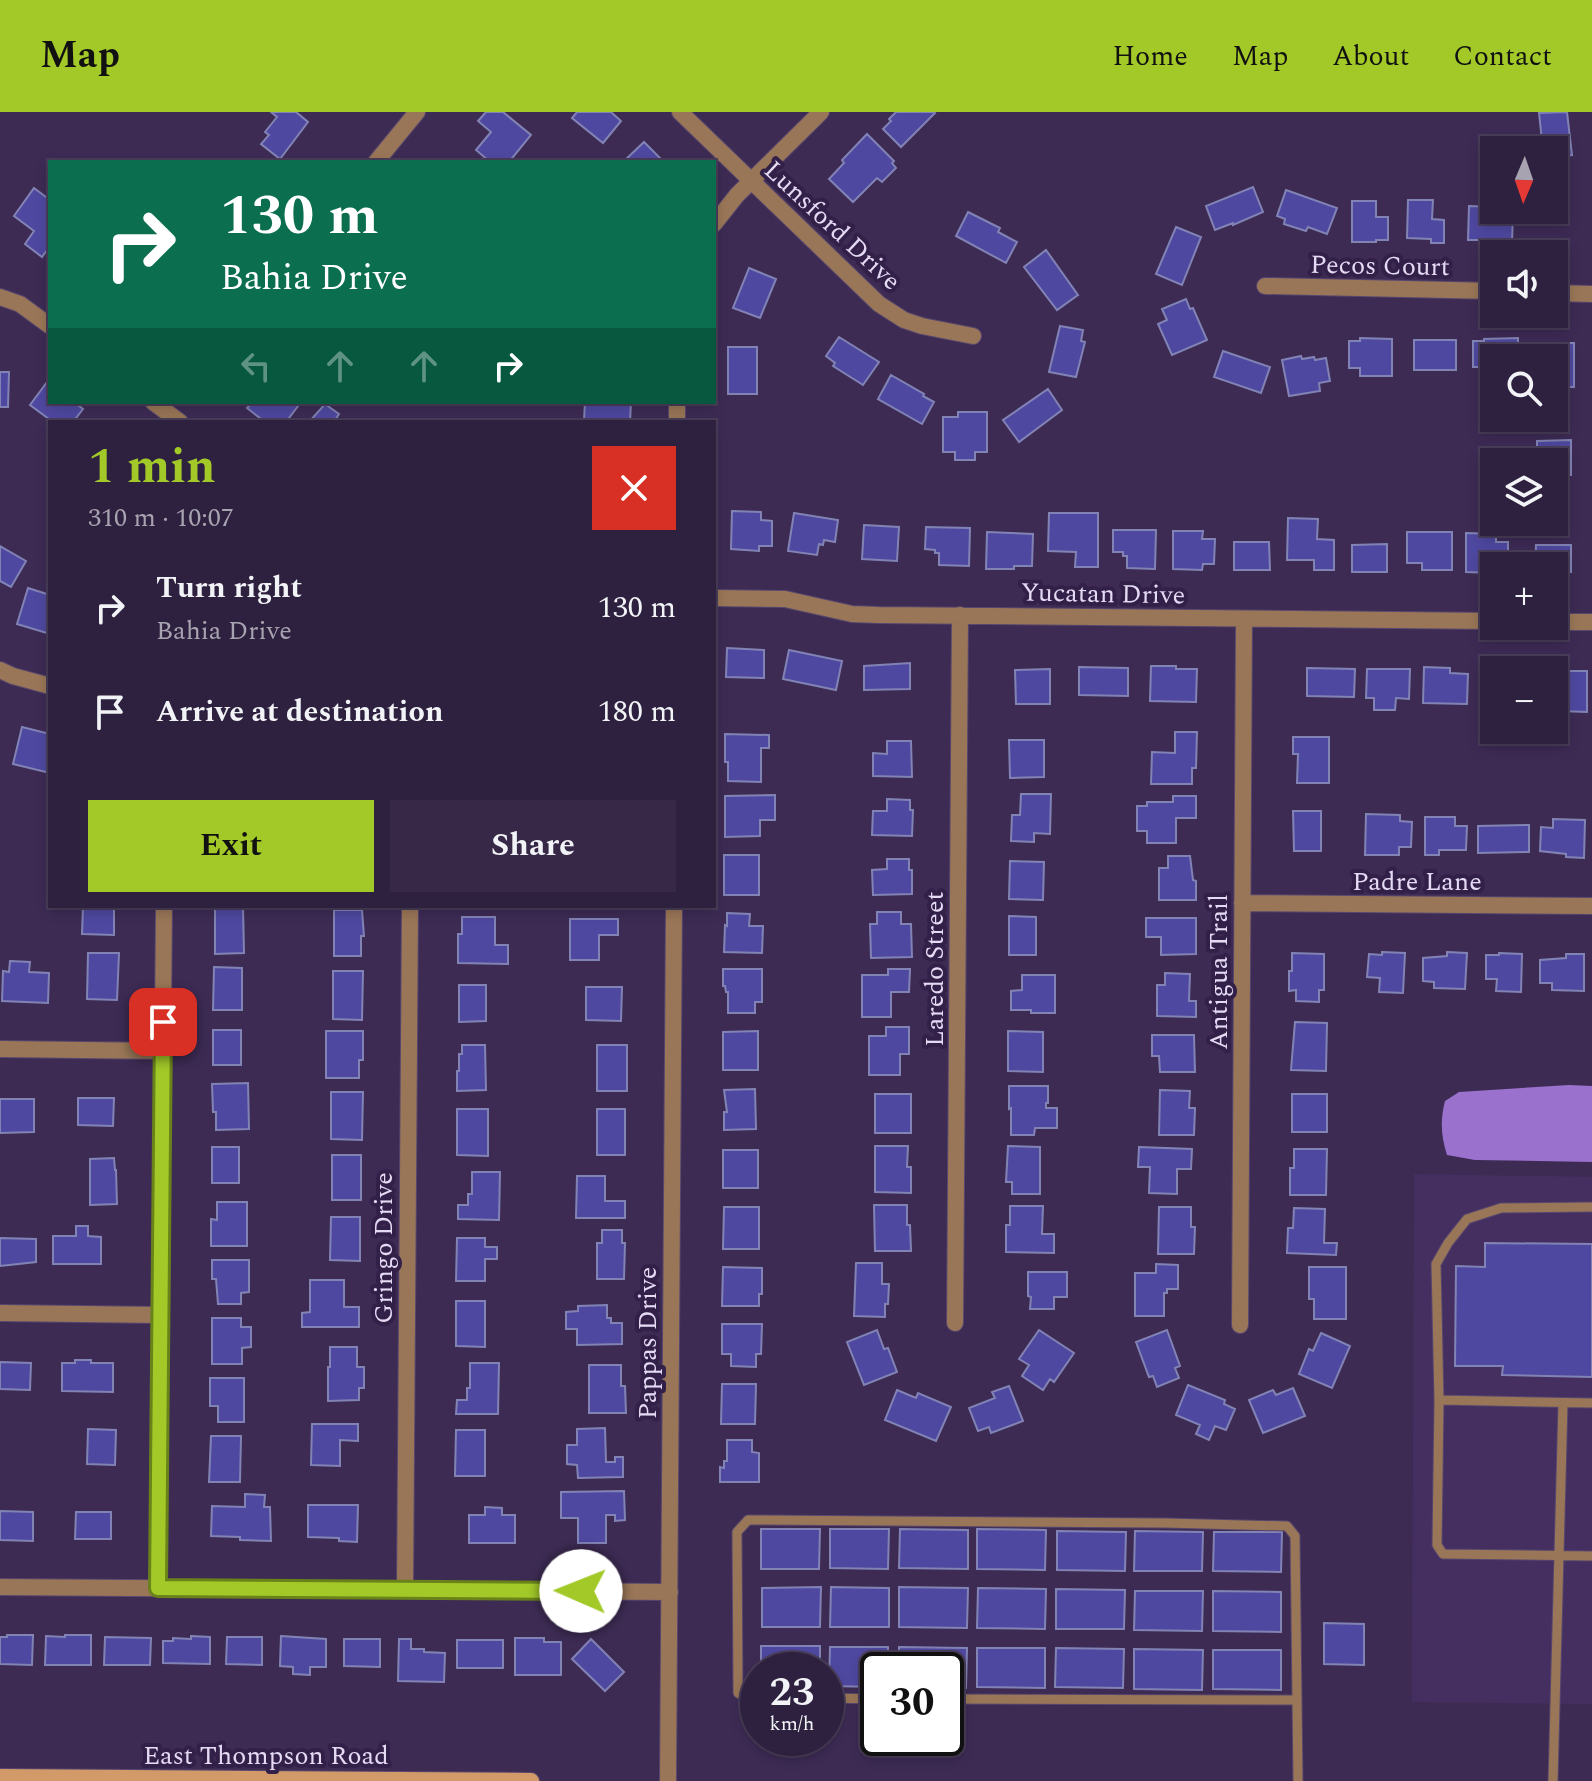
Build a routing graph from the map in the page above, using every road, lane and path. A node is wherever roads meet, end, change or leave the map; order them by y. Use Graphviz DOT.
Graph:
graph roads {
  1 [pos="417,112"];
  2 [pos="680,112"];
  3 [pos="821,112"];
  4 [pos="378,160"];
  5 [pos="751,181"];
  6 [pos="716,221"];
  7 [pos="1265,286"];
  8 [pos="1480,291"];
  9 [pos="1568,293"];
  10 [pos="1592,294"];
  11 [pos="0,297"];
  12 [pos="48,325"];
  13 [pos="973,336"];
  14 [pos="156,404"];
  15 [pos="177,420"];
  16 [pos="716,598"];
  17 [pos="960,615"];
  18 [pos="1244,619"];
  19 [pos="1480,621"];
  20 [pos="1568,622"];
  21 [pos="1592,622"];
  22 [pos="0,670"];
  23 [pos="48,685"];
  24 [pos="1242,903"];
  25 [pos="1592,906"];
  26 [pos="164,908"];
  27 [pos="410,908"];
  28 [pos="674,908"];
  29 [pos="0,1049"];
  30 [pos="163,1051"];
  31 [pos="1592,1207"];
  32 [pos="0,1313"];
  33 [pos="161,1315"];
  34 [pos="955,1323"];
  35 [pos="1240,1325"];
  36 [pos="1439,1400"];
  37 [pos="1563,1403"];
  38 [pos="1592,1403"];
  39 [pos="1560,1556"];
  40 [pos="1592,1556"];
  41 [pos="0,1587"];
  42 [pos="158,1588"];
  43 [pos="405,1590"];
  44 [pos="670,1592"];
  45 [pos="740,1694"];
  46 [pos="964,1699"];
  47 [pos="1297,1700"];
  48 [pos="0,1777"];
  49 [pos="531,1781"];
  50 [pos="668,1781"];
  51 [pos="1298,1781"];
  52 [pos="1553,1781"];
  1 -- 4 [label="street"];
  2 -- 5 [label="street, Lunsford Drive"];
  3 -- 5 [label="street"];
  5 -- 6 [label="street"];
  5 -- 13 [label="street, Lunsford Drive"];
  7 -- 8 [label="street, Pecos Court"];
  9 -- 10 [label="street"];
  11 -- 12 [label="street"];
  14 -- 15 [label="street"];
  16 -- 17 [label="street, Yucatan Drive"];
  17 -- 18 [label="street, Yucatan Drive"];
  17 -- 34 [label="street, Laredo Street"];
  18 -- 19 [label="street, Yucatan Drive"];
  18 -- 24 [label="street, Antigua Trail"];
  20 -- 21 [label="street"];
  22 -- 23 [label="street"];
  24 -- 25 [label="street, Padre Lane"];
  24 -- 35 [label="street, Antigua Trail"];
  26 -- 30 [label="street"];
  27 -- 43 [label="street, Gringo Drive"];
  28 -- 44 [label="street, Pappas Drive"];
  29 -- 30 [label="street"];
  30 -- 33 [label="street"];
  31 -- 36 [label="lane"];
  32 -- 33 [label="street"];
  33 -- 42 [label="street"];
  36 -- 37 [label="lane"];
  36 -- 39 [label="lane"];
  37 -- 38 [label="lane"];
  37 -- 39 [label="lane"];
  39 -- 40 [label="lane"];
  39 -- 52 [label="lane"];
  41 -- 42 [label="street"];
  42 -- 43 [label="street"];
  43 -- 44 [label="street"];
  44 -- 50 [label="street, Pappas Drive"];
  45 -- 47 [label="lane"];
  46 -- 47 [label="lane"];
  47 -- 51 [label="lane"];
  48 -- 49 [label="main road, East Thompson Road"];
}
